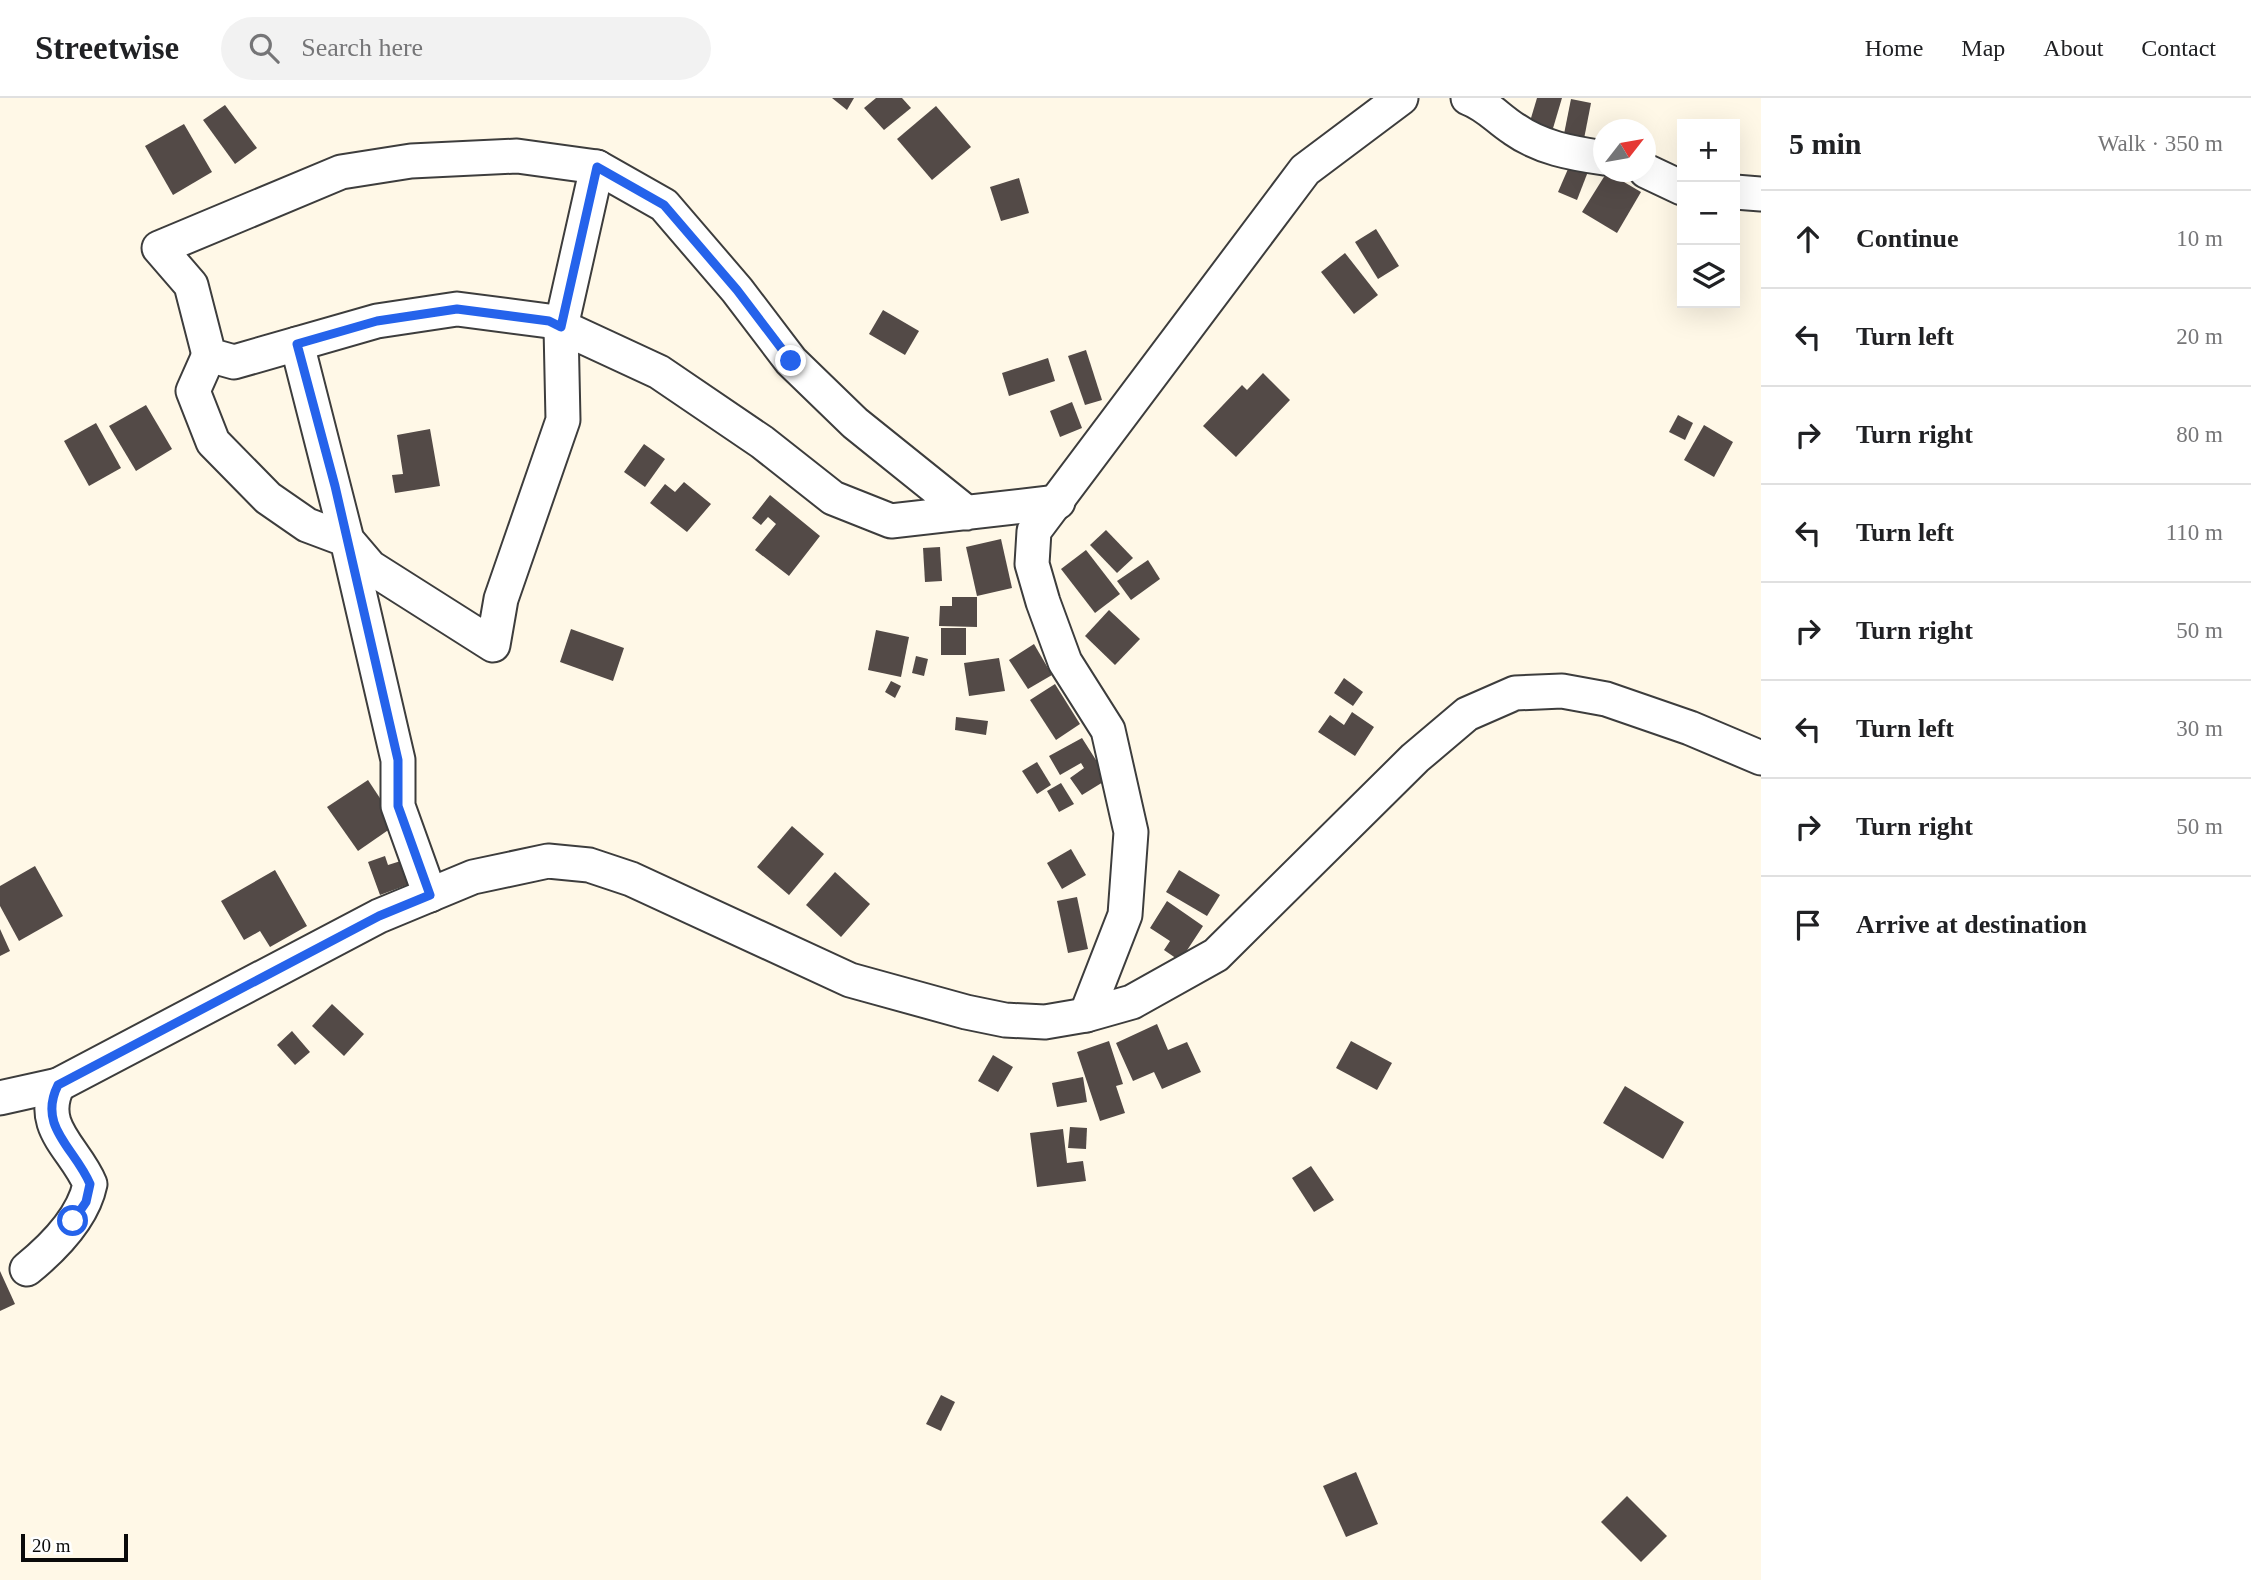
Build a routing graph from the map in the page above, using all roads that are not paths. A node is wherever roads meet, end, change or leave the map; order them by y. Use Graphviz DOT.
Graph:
graph roads {
  1 [pos="1401,98"];
  2 [pos="1468,98"];
  3 [pos="1593,156"];
  4 [pos="597,167"];
  5 [pos="1656,176"];
  6 [pos="1677,186"];
  7 [pos="1740,192"];
  8 [pos="1761,194"];
  9 [pos="561,327"];
  10 [pos="297,344"];
  11 [pos="209,355"];
  12 [pos="1058,502"];
  13 [pos="967,513"];
  14 [pos="346,540"];
  15 [pos="1761,758"];
  16 [pos="430,895"];
  17 [pos="1086,1015"];
  18 [pos="58,1085"];
  19 [pos="0,1098"];
  20 [pos="27,1269"];
  1 -- 12 [label="street"];
  2 -- 3 [label="street"];
  4 -- 9 [label="street"];
  4 -- 11 [label="street"];
  4 -- 13 [label="street"];
  5 -- 6 [label="street"];
  7 -- 8 [label="street"];
  9 -- 10 [label="street"];
  9 -- 13 [label="street"];
  9 -- 14 [label="street"];
  10 -- 11 [label="street"];
  10 -- 14 [label="street"];
  11 -- 14 [label="street"];
  12 -- 13 [label="street"];
  12 -- 17 [label="street"];
  14 -- 16 [label="street"];
  15 -- 17 [label="street"];
  16 -- 17 [label="street"];
  16 -- 18 [label="street"];
  18 -- 19 [label="street"];
  18 -- 20 [label="street"];
}
